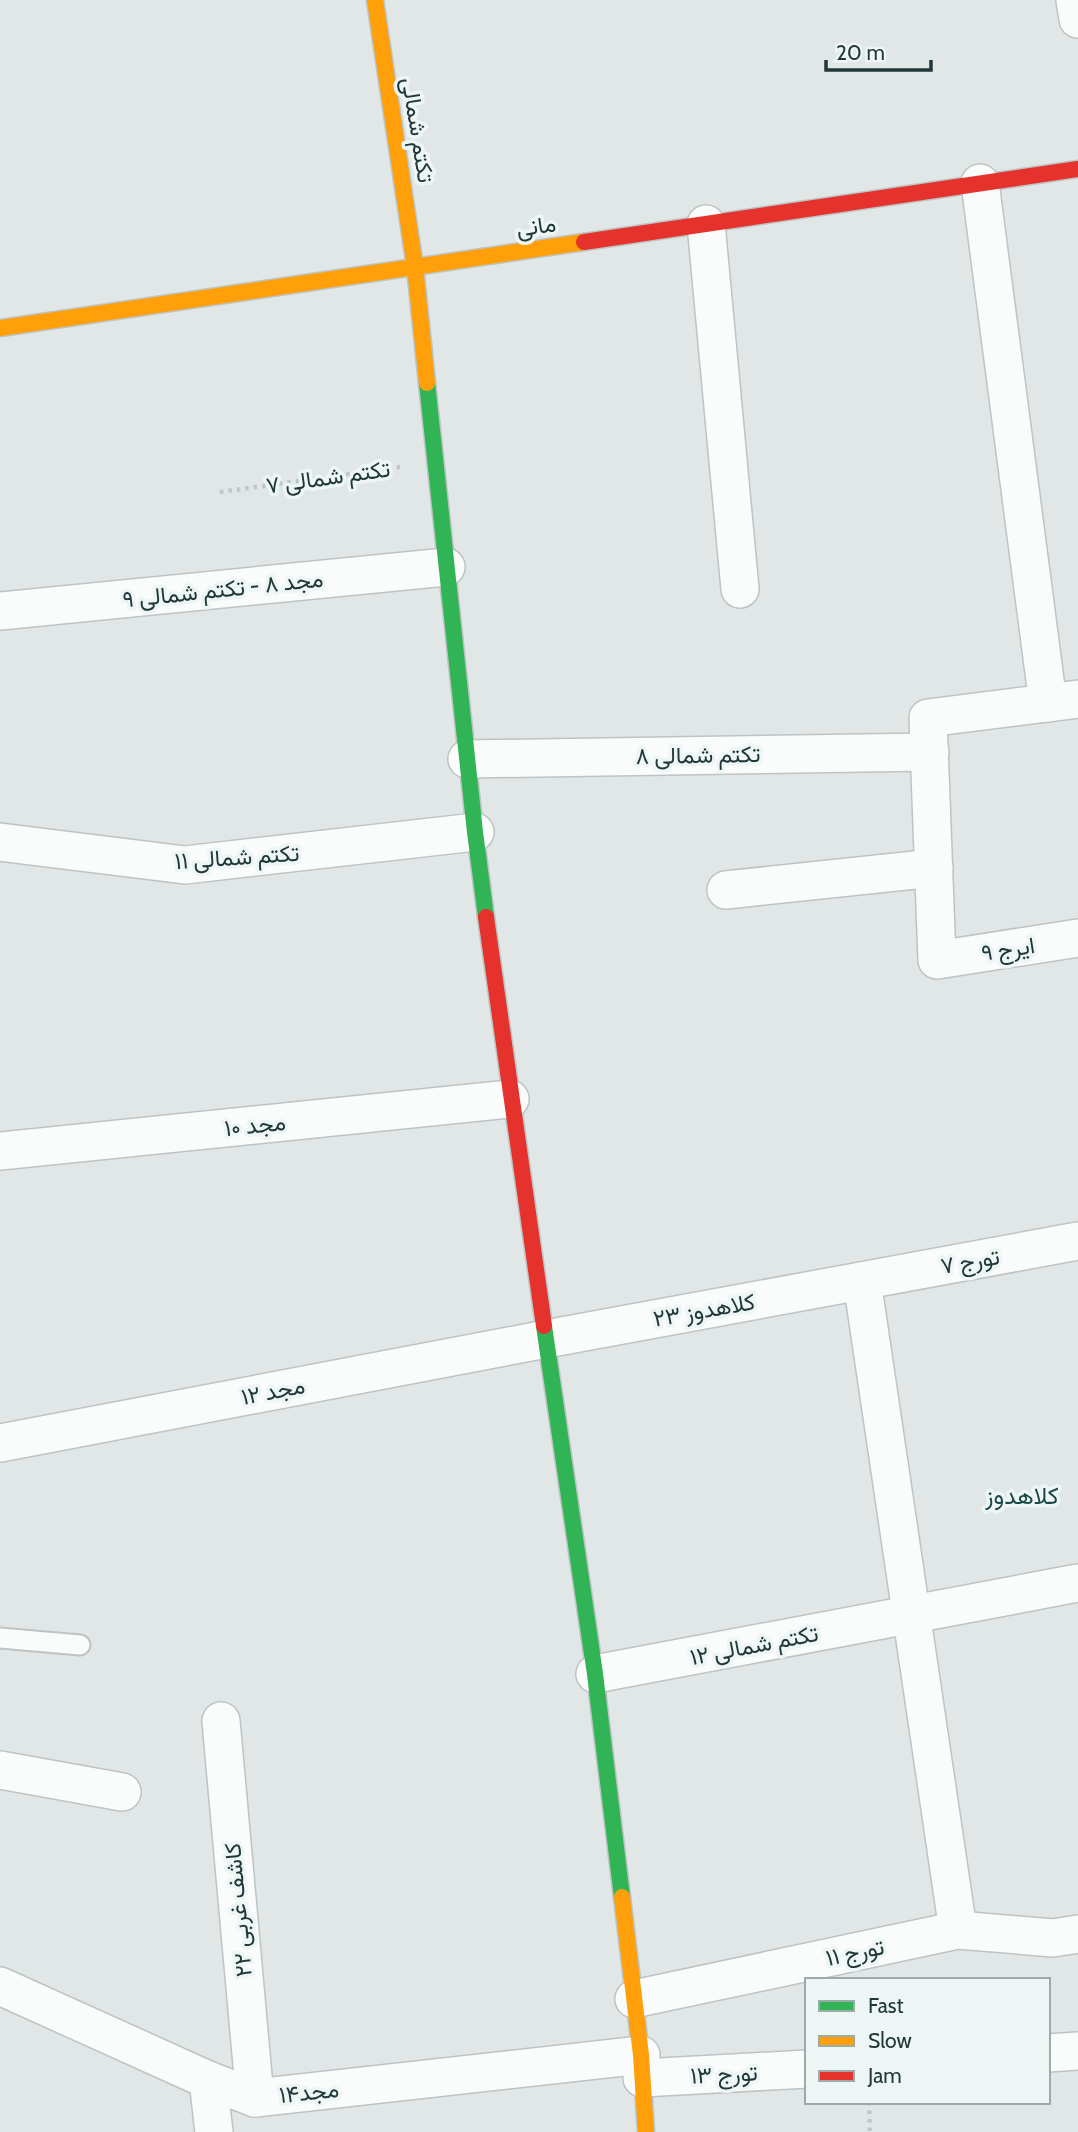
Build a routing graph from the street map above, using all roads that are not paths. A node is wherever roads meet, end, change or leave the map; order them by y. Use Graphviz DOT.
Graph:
graph roads {
  1 [pos="375,0"];
  2 [pos="1075,0"];
  3 [pos="1078,19"];
  4 [pos="1078,169"];
  5 [pos="980,183"];
  6 [pos="706,224"];
  7 [pos="415,267"];
  8 [pos="0,328"];
  9 [pos="446,567"];
  10 [pos="740,589"];
  11 [pos="0,611"];
  12 [pos="1063,701"];
  13 [pos="930,752"];
  14 [pos="467,759"];
  15 [pos="475,832"];
  16 [pos="0,842"];
  17 [pos="934,868"];
  18 [pos="726,890"];
  19 [pos="1078,938"];
  20 [pos="510,1099"];
  21 [pos="0,1151"];
  22 [pos="1078,1241"];
  23 [pos="862,1281"];
  24 [pos="546,1339"];
  25 [pos="0,1443"];
  26 [pos="1078,1583"];
  27 [pos="912,1615"];
  28 [pos="0,1638"];
  29 [pos="80,1645"];
  30 [pos="596,1674"];
  31 [pos="221,1721"];
  32 [pos="0,1770"];
  33 [pos="122,1792"];
  34 [pos="957,1930"];
  35 [pos="1078,1934"];
  36 [pos="0,1986"];
  37 [pos="634,1999"];
  38 [pos="1078,2051"];
  39 [pos="1050,2053"];
  40 [pos="641,2067"];
  41 [pos="805,2069"];
  42 [pos="208,2080"];
  43 [pos="255,2098"];
  44 [pos="214,2132"];
  45 [pos="646,2132"];
  1 -- 7 [label="street, تکتم شمالی"];
  2 -- 3 [label="street"];
  4 -- 5 [label="street, مانی"];
  5 -- 6 [label="street, مانی"];
  5 -- 12 [label="street"];
  6 -- 7 [label="street, مانی"];
  6 -- 10 [label="street"];
  7 -- 8 [label="street, مانی"];
  7 -- 9 [label="street, تکتم شمالی"];
  9 -- 11 [label="street, مجد ۸ - تکتم شمالی ۹"];
  9 -- 14 [label="street, تکتم شمالی"];
  12 -- 13 [label="street"];
  13 -- 14 [label="street, تکتم شمالی ۸"];
  13 -- 17 [label="street"];
  14 -- 15 [label="street, تکتم شمالی"];
  15 -- 16 [label="street, تکتم شمالی ۱۱"];
  15 -- 20 [label="street, تکتم شمالی"];
  17 -- 18 [label="street"];
  17 -- 19 [label="street, ایرج ۹"];
  20 -- 21 [label="street, مجد ۱۰"];
  20 -- 24 [label="street, تکتم شمالی"];
  22 -- 23 [label="street, تورج ۷"];
  23 -- 24 [label="street, کلاهدوز ۲۳"];
  23 -- 27 [label="street"];
  24 -- 25 [label="street, مجد ۱۲"];
  24 -- 30 [label="street, تکتم شمالی"];
  26 -- 27 [label="street, تکتم شمالی ۱۲"];
  27 -- 30 [label="street, تکتم شمالی ۱۲"];
  27 -- 34 [label="street"];
  28 -- 29 [label="lane"];
  30 -- 37 [label="street, تکتم شمالی"];
  31 -- 43 [label="street, کاشف غربی ۲۲"];
  32 -- 33 [label="street"];
  34 -- 35 [label="street, تورج ۱۱"];
  34 -- 37 [label="street, تورج ۱۱"];
  36 -- 42 [label="street, مجد۱۴"];
  37 -- 40 [label="street, تکتم شمالی"];
  38 -- 39 [label="street"];
  40 -- 41 [label="street, تورج ۱۳"];
  40 -- 43 [label="street, مجد۱۴"];
  40 -- 45 [label="street, تکتم شمالی"];
  42 -- 43 [label="street, مجد۱۴"];
  42 -- 44 [label="street"];
}
